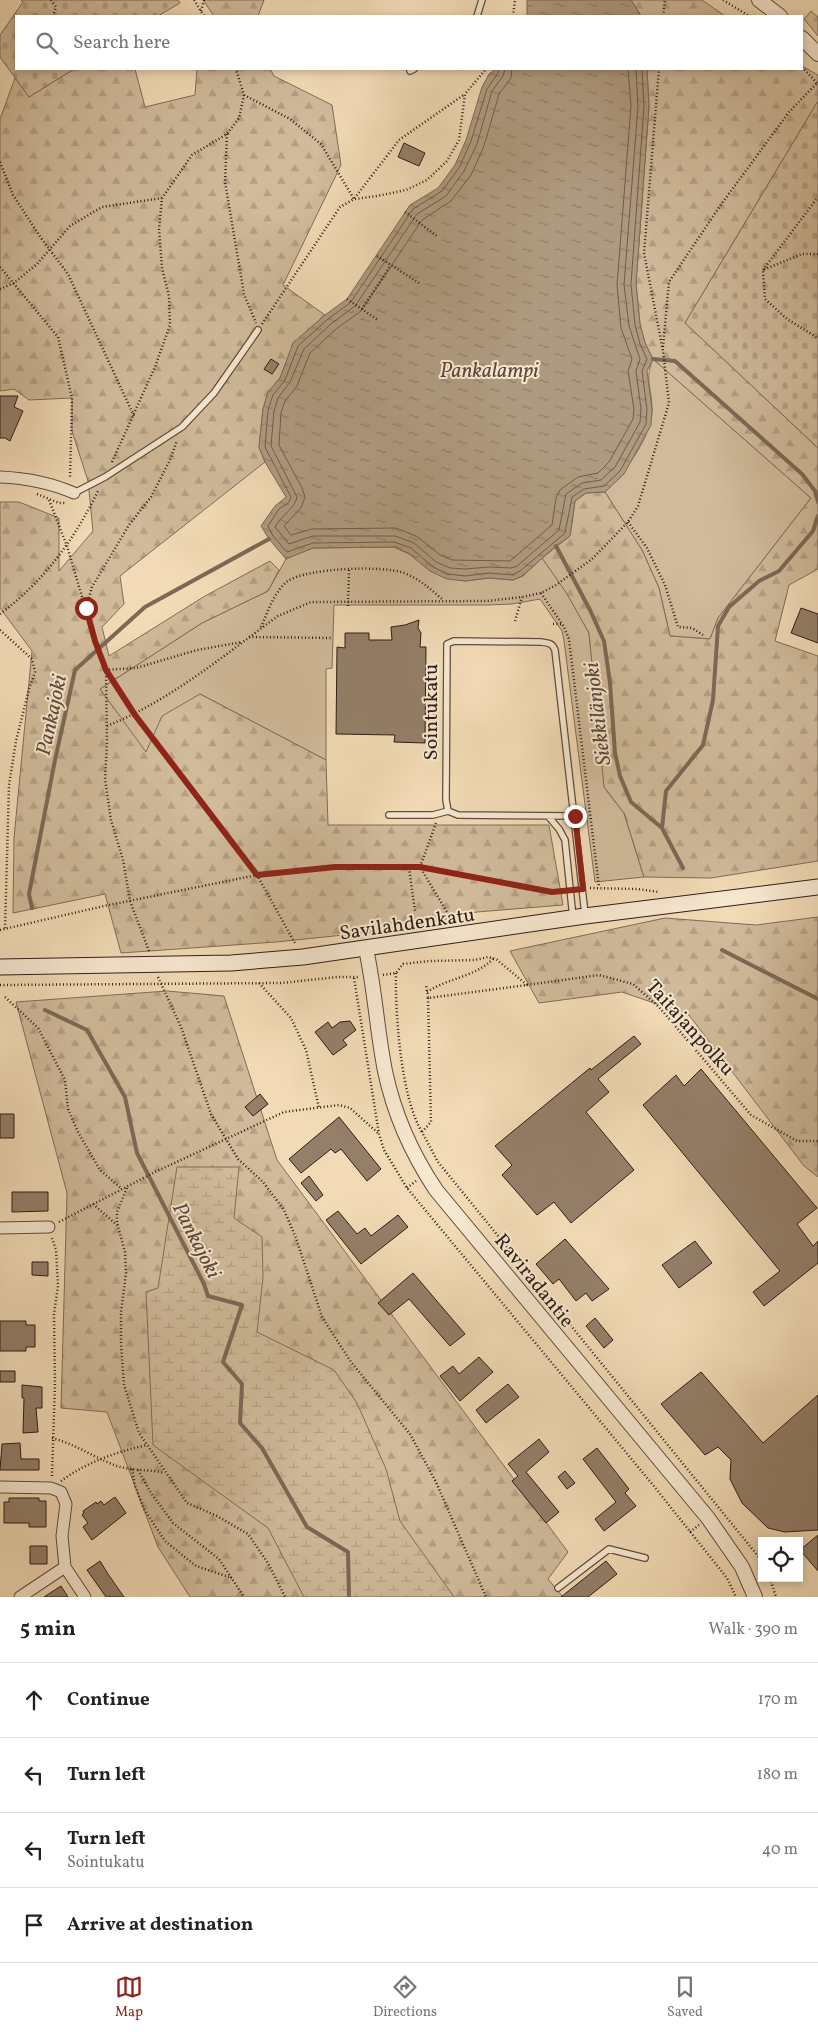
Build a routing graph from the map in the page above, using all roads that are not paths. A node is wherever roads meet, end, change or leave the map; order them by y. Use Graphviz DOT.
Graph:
graph roads {
  1 [pos="482,0"];
  2 [pos="759,0"];
  3 [pos="477,15"];
  4 [pos="779,15"];
  5 [pos="803,39"];
  6 [pos="818,54"];
  7 [pos="258,330"];
  8 [pos="0,477"];
  9 [pos="72,492"];
  10 [pos="448,811"];
  11 [pos="389,815"];
  12 [pos="548,816"];
  13 [pos="575,816"];
  14 [pos="818,887"];
  15 [pos="579,917"];
  16 [pos="366,949"];
  17 [pos="0,967"];
  18 [pos="49,1227"];
  19 [pos="0,1228"];
  20 [pos="0,1487"];
  21 [pos="645,1558"];
  22 [pos="65,1567"];
  23 [pos="558,1588"];
  24 [pos="20,1597"];
  25 [pos="85,1597"];
  26 [pos="756,1597"];
  1 -- 3 [label="lane"];
  2 -- 4 [label="street"];
  5 -- 6 [label="street"];
  7 -- 9 [label="lane"];
  8 -- 9 [label="street"];
  10 -- 11 [label="lane"];
  10 -- 12 [label="lane"];
  10 -- 13 [label="lane, Sointukatu"];
  12 -- 13 [label="lane"];
  12 -- 15 [label="lane"];
  13 -- 15 [label="lane, Sointukatu"];
  14 -- 15 [label="main road, Savilahdenkatu"];
  15 -- 16 [label="main road, Savilahdenkatu"];
  16 -- 17 [label="main road, Savilahdenkatu"];
  16 -- 26 [label="street, Raviradantie"];
  18 -- 19 [label="street"];
  20 -- 22 [label="street"];
  21 -- 23 [label="lane"];
  22 -- 24 [label="street"];
  22 -- 25 [label="street"];
}
